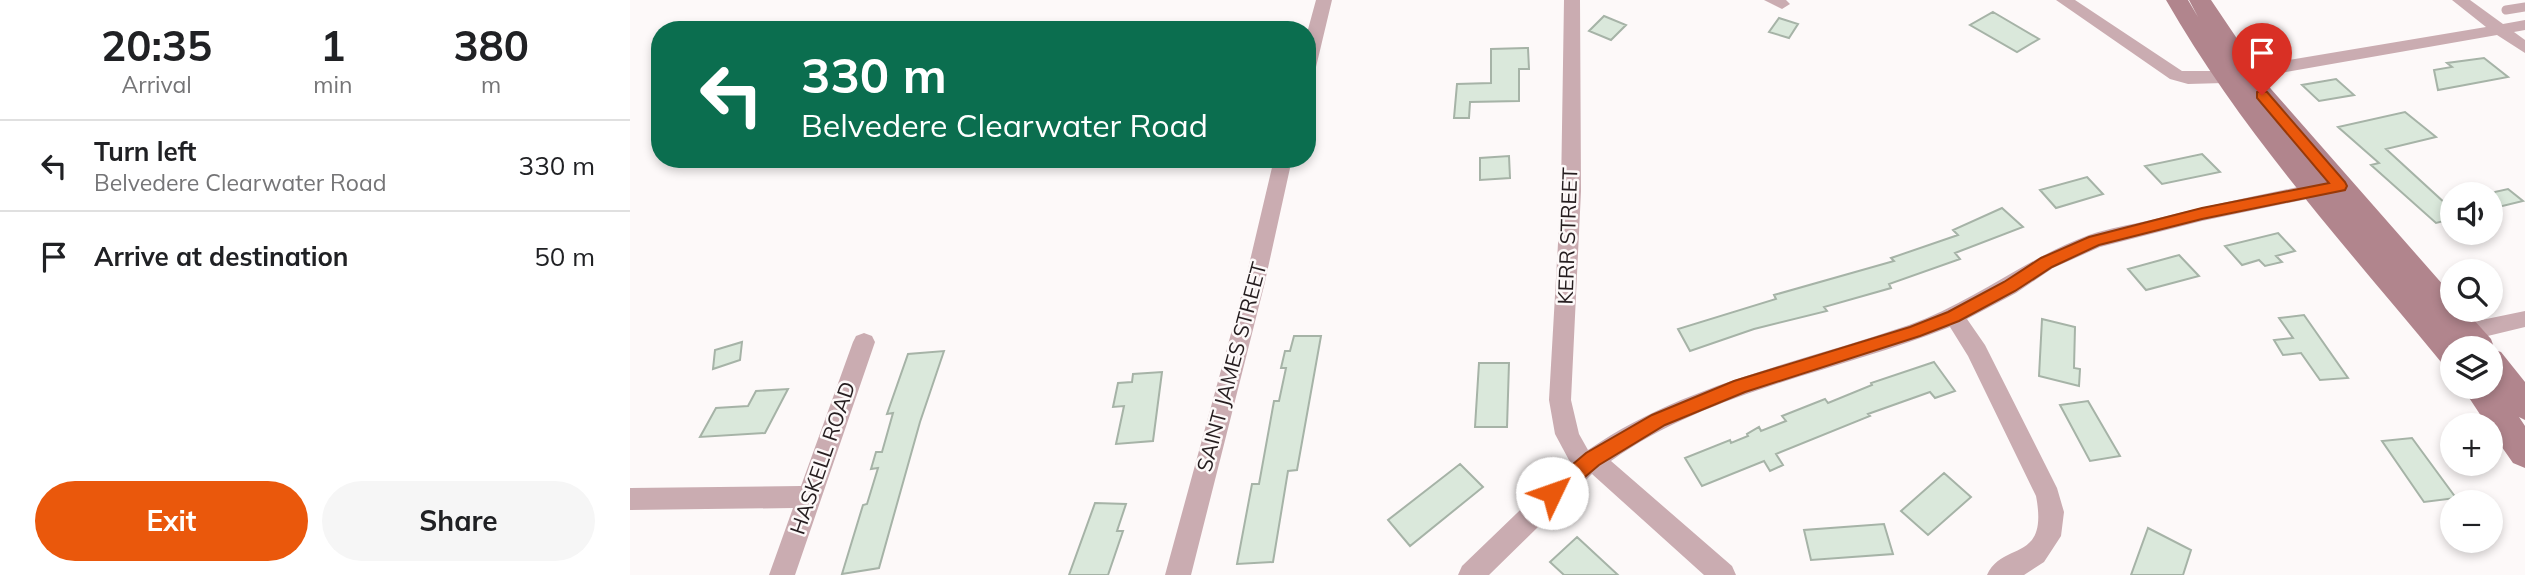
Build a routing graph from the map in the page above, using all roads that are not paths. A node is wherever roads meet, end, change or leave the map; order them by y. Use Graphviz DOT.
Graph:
graph roads {
  1 [pos="1324,0"];
  2 [pos="1572,0"];
  3 [pos="2064,0"];
  4 [pos="2177,0"];
  5 [pos="2200,0"];
  6 [pos="2460,0"];
  7 [pos="2525,7"];
  8 [pos="2506,10"];
  9 [pos="2525,25"];
  10 [pos="2500,30"];
  11 [pos="1316,31"];
  12 [pos="2525,48"];
  13 [pos="2234,74"];
  14 [pos="1281,168"];
  15 [pos="2327,188"];
  16 [pos="1954,316"];
  17 [pos="2525,319"];
  18 [pos="2459,336"];
  19 [pos="2485,336"];
  20 [pos="864,342"];
  21 [pos="2503,378"];
  22 [pos="2486,399"];
  23 [pos="2525,406"];
  24 [pos="2525,453"];
  25 [pos="1589,461"];
  26 [pos="810,497"];
  27 [pos="630,499"];
  28 [pos="782,575"];
  29 [pos="1178,575"];
  30 [pos="1471,575"];
  31 [pos="1723,575"];
  32 [pos="2000,575"];
  1 -- 11 [label="street"];
  2 -- 25 [label="street, KERR STREET"];
  3 -- 13 [label="street"];
  4 -- 13 [label="main road"];
  5 -- 13 [label="main road"];
  6 -- 10 [label="street"];
  7 -- 8 [label="lane"];
  9 -- 10 [label="street"];
  10 -- 12 [label="street"];
  10 -- 13 [label="street"];
  13 -- 15 [label="main road"];
  14 -- 29 [label="street, SAINT JAMES STREET"];
  15 -- 16 [label="street"];
  15 -- 18 [label="main road"];
  16 -- 25 [label="street"];
  16 -- 32 [label="street"];
  17 -- 19 [label="street"];
  20 -- 26 [label="street, HASKELL ROAD"];
  21 -- 23 [label="main road"];
  22 -- 24 [label="main road"];
  25 -- 30 [label="street"];
  25 -- 31 [label="street, KERR STREET"];
  26 -- 27 [label="street"];
  26 -- 28 [label="street, HASKELL ROAD"];
}
